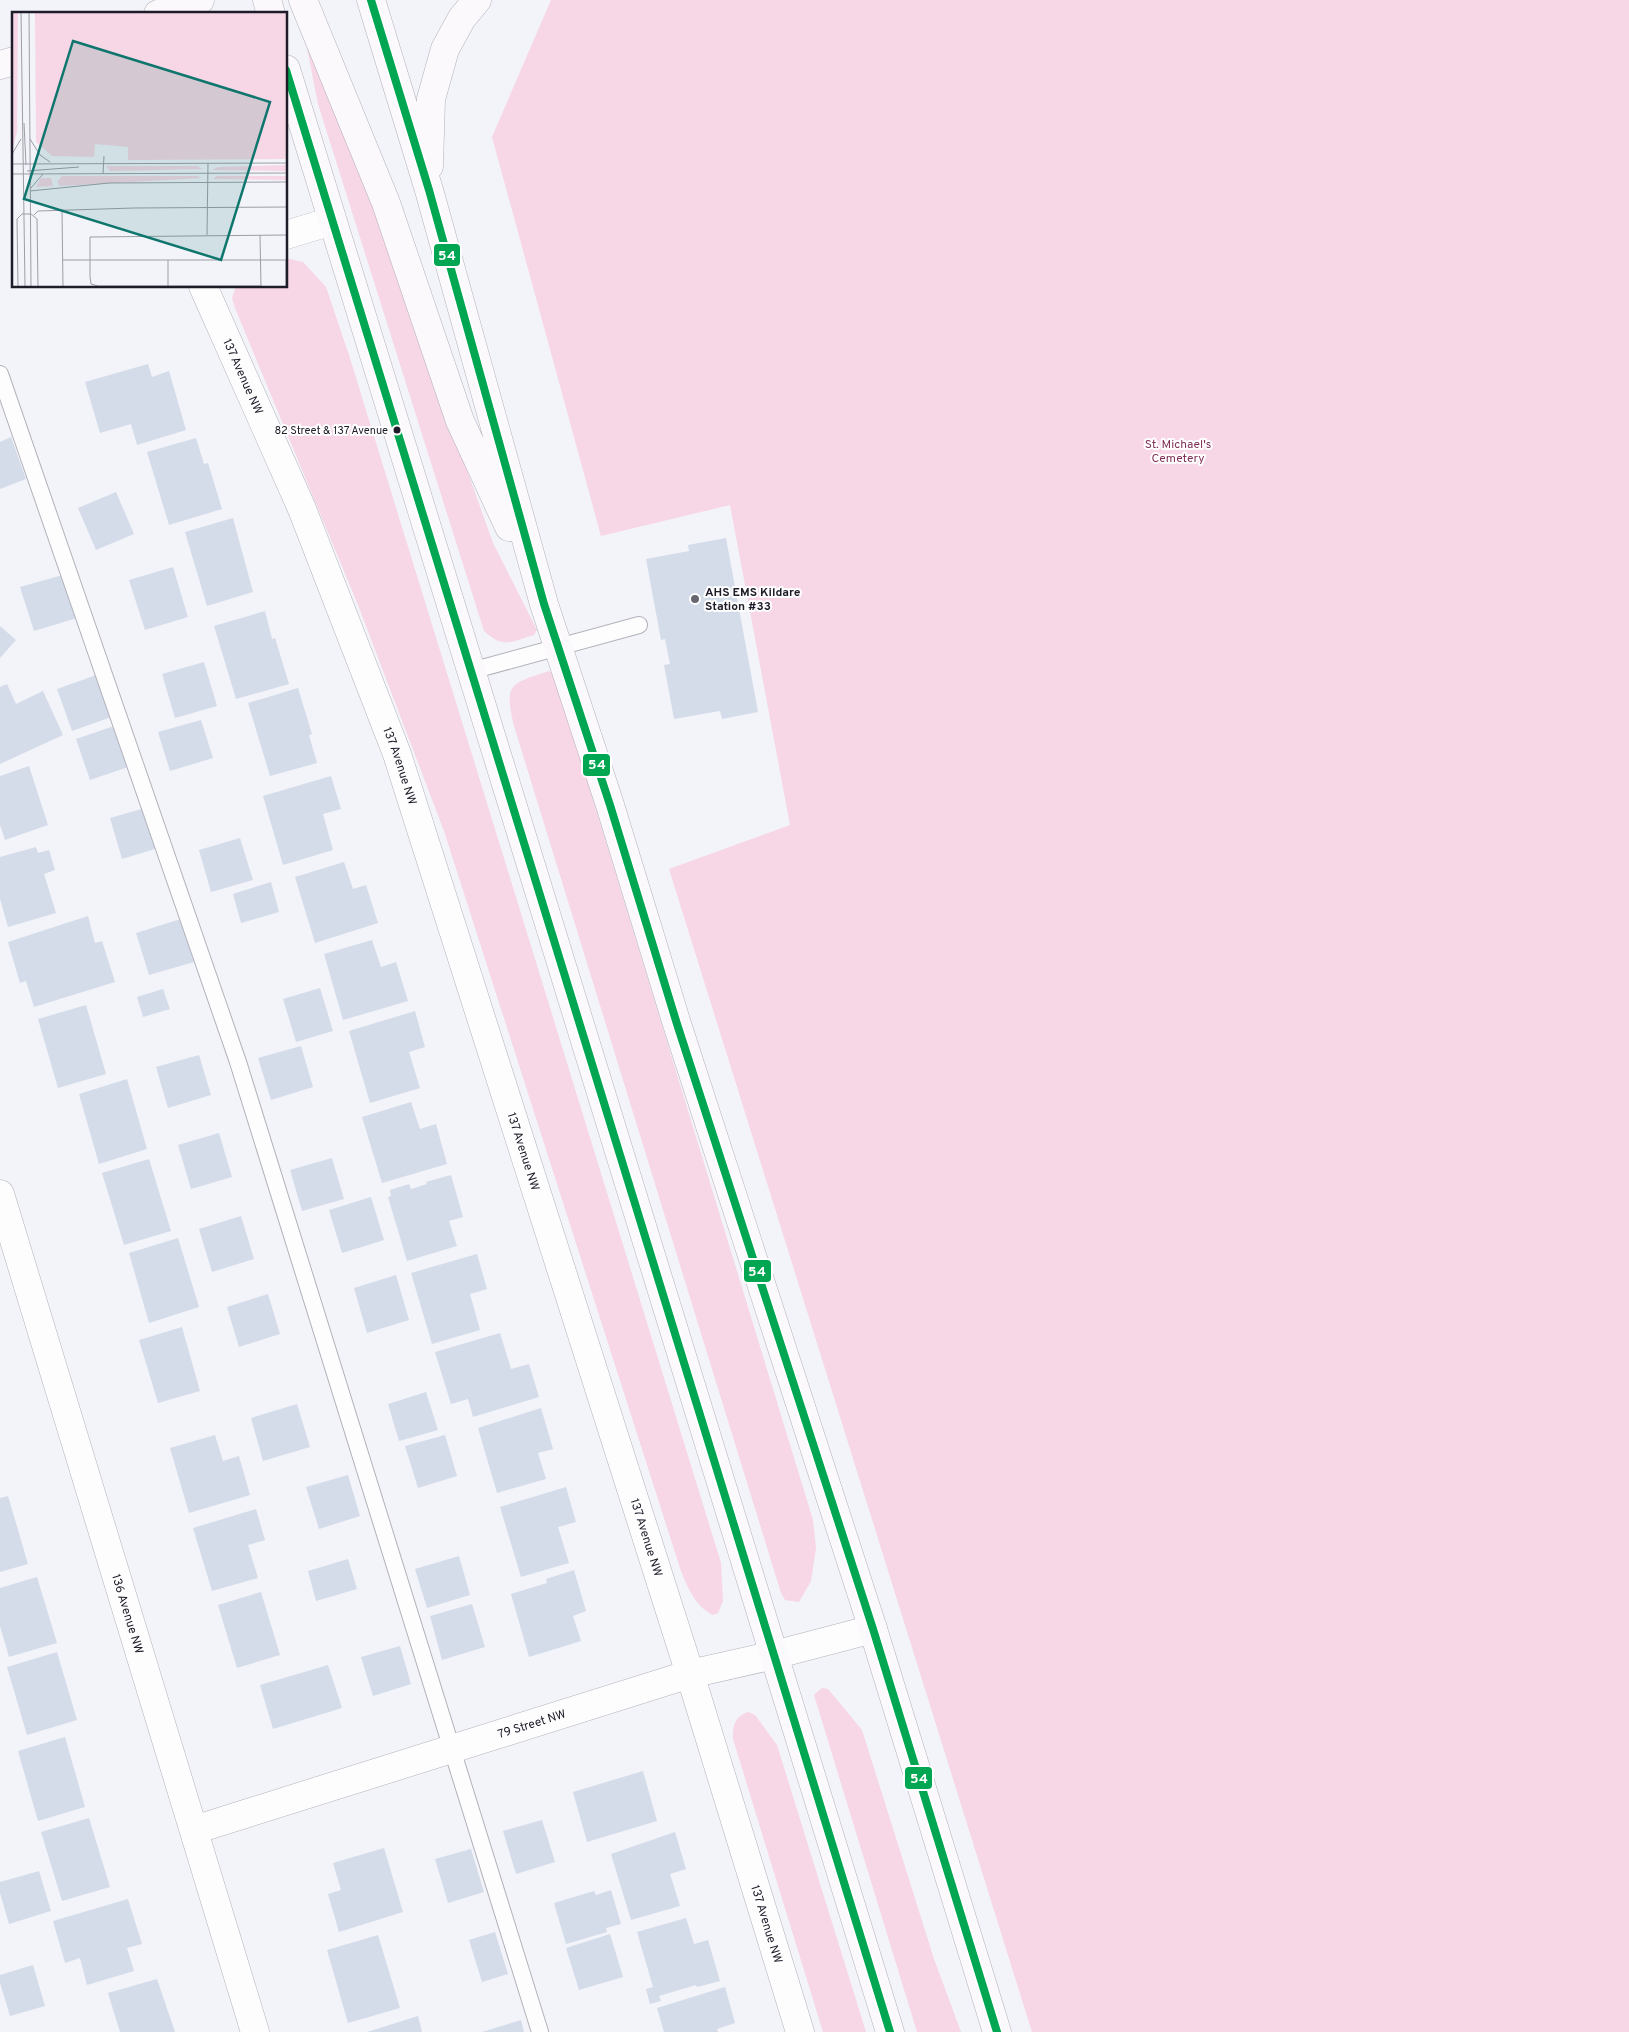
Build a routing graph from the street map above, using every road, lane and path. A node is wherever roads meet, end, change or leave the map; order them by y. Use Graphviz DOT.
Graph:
graph roads {
  1 [pos="200,0"];
  2 [pos="302,0"];
  3 [pos="371,0"];
  4 [pos="477,0"];
  5 [pos="164,12"];
  6 [pos="288,81"];
  7 [pos="291,98"];
  8 [pos="429,190"];
  9 [pos="332,221"];
  10 [pos="288,234"];
  11 [pos="204,288"];
  12 [pos="1,381"];
  13 [pos="544,604"];
  14 [pos="638,625"];
  15 [pos="558,648"];
  16 [pos="471,671"];
  17 [pos="0,1194"];
  18 [pos="873,1628"];
  19 [pos="774,1655"];
  20 [pos="690,1674"];
  21 [pos="452,1748"];
  22 [pos="194,1830"];
  23 [pos="256,2032"];
  24 [pos="540,2032"];
  25 [pos="800,2032"];
  26 [pos="890,2032"];
  27 [pos="997,2032"];
  1 -- 5 [label="main road"];
  2 -- 13 [label="main road"];
  3 -- 8 [label="main road"];
  4 -- 8 [label="main road"];
  6 -- 7 [label="main road"];
  7 -- 9 [label="main road"];
  8 -- 13 [label="main road"];
  9 -- 10 [label="street"];
  9 -- 16 [label="main road"];
  11 -- 20 [label="street, 137 Avenue NW"];
  12 -- 21 [label="lane"];
  13 -- 15 [label="main road"];
  14 -- 15 [label="lane"];
  15 -- 16 [label="lane"];
  15 -- 18 [label="main road"];
  16 -- 19 [label="main road"];
  17 -- 22 [label="street, 136 Avenue NW"];
  18 -- 19 [label="street, 79 Street NW"];
  18 -- 27 [label="main road"];
  19 -- 20 [label="street, 79 Street NW"];
  19 -- 26 [label="main road"];
  20 -- 21 [label="street, 79 Street NW"];
  20 -- 25 [label="street, 137 Avenue NW"];
  21 -- 22 [label="street, 79 Street NW"];
  21 -- 24 [label="lane"];
  22 -- 23 [label="street, 136 Avenue NW"];
}
